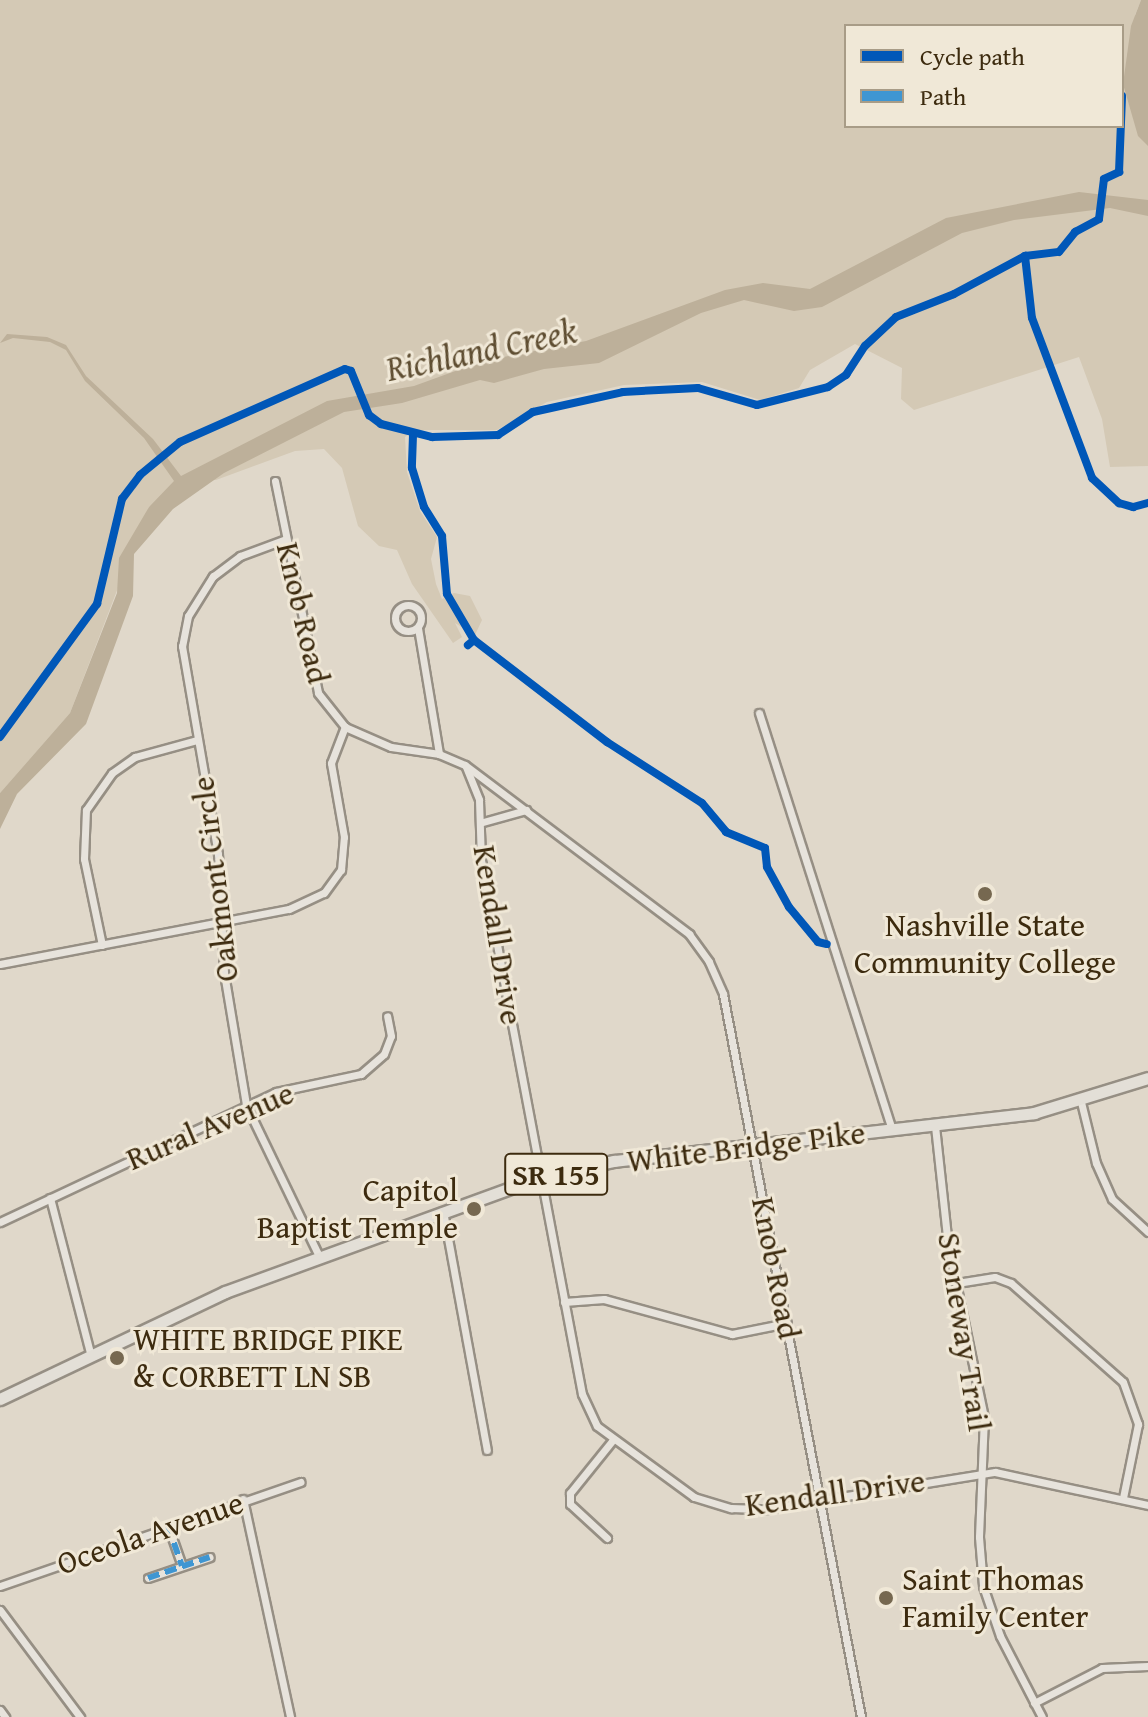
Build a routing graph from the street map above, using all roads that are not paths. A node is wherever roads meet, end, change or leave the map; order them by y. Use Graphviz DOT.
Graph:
graph roads {
  1 [pos="275,481"];
  2 [pos="286,539"];
  3 [pos="418,628"];
  4 [pos="759,713"];
  5 [pos="345,727"];
  6 [pos="197,740"];
  7 [pos="439,754"];
  8 [pos="465,765"];
  9 [pos="526,810"];
  10 [pos="483,822"];
  11 [pos="220,922"];
  12 [pos="102,945"];
  13 [pos="0,964"];
  14 [pos="387,1016"];
  15 [pos="1148,1078"];
  16 [pos="1081,1102"];
  17 [pos="246,1105"];
  18 [pos="935,1126"];
  19 [pos="892,1130"];
  20 [pos="753,1145"];
  21 [pos="541,1177"];
  22 [pos="50,1198"];
  23 [pos="443,1211"];
  24 [pos="0,1222"];
  25 [pos="1148,1232"];
  26 [pos="319,1256"];
  27 [pos="957,1283"];
  28 [pos="564,1302"];
  29 [pos="787,1323"];
  30 [pos="91,1357"];
  31 [pos="0,1399"];
  32 [pos="612,1441"];
  33 [pos="487,1450"];
  34 [pos="982,1473"];
  35 [pos="300,1482"];
  36 [pos="1123,1498"];
  37 [pos="243,1499"];
  38 [pos="820,1499"];
  39 [pos="1148,1505"];
  40 [pos="168,1526"];
  41 [pos="607,1538"];
  42 [pos="210,1557"];
  43 [pos="182,1566"];
  44 [pos="148,1578"];
  45 [pos="0,1586"];
  46 [pos="0,1610"];
  47 [pos="1148,1666"];
  48 [pos="1034,1703"];
  49 [pos="0,1710"];
  50 [pos="5,1717"];
  51 [pos="80,1717"];
  52 [pos="290,1717"];
  53 [pos="861,1717"];
  54 [pos="1042,1717"];
  1 -- 2 [label="street, Knob Road"];
  2 -- 5 [label="street, Knob Road"];
  2 -- 6 [label="street, Oakmont Circle"];
  3 -- 7 [label="street"];
  4 -- 19 [label="street"];
  5 -- 7 [label="street, Knob Road"];
  5 -- 11 [label="street"];
  6 -- 11 [label="street, Oakmont Circle"];
  6 -- 12 [label="street"];
  7 -- 8 [label="street, Knob Road"];
  8 -- 9 [label="street, Knob Road"];
  8 -- 10 [label="street, Kendall Drive"];
  9 -- 10 [label="street"];
  9 -- 20 [label="street, Knob Road"];
  10 -- 21 [label="street, Kendall Drive"];
  11 -- 12 [label="street"];
  11 -- 17 [label="street, Oakmont Circle"];
  12 -- 13 [label="street"];
  14 -- 17 [label="street, Rural Avenue"];
  15 -- 16 [label="main road, White Bridge Pike / SR 155"];
  16 -- 18 [label="main road, White Bridge Pike / SR 155"];
  16 -- 25 [label="street"];
  17 -- 22 [label="street, Rural Avenue"];
  17 -- 26 [label="street, Oakmont Circle"];
  18 -- 19 [label="main road, White Bridge Pike / SR 155"];
  18 -- 27 [label="street, Stoneway Trail"];
  19 -- 20 [label="main road, White Bridge Pike / SR 155"];
  20 -- 21 [label="main road, White Bridge Pike / SR 155"];
  20 -- 29 [label="street, Knob Road"];
  21 -- 23 [label="main road, White Bridge Pike / SR 155"];
  21 -- 28 [label="street, Kendall Drive"];
  22 -- 24 [label="street, Rural Avenue"];
  22 -- 30 [label="street"];
  23 -- 26 [label="main road, White Bridge Pike / SR 155"];
  23 -- 33 [label="street"];
  26 -- 30 [label="main road, White Bridge Pike / SR 155"];
  27 -- 34 [label="street, Stoneway Trail"];
  27 -- 36 [label="street"];
  28 -- 29 [label="street"];
  28 -- 32 [label="street, Kendall Drive"];
  29 -- 38 [label="street, Knob Road"];
  30 -- 31 [label="main road, White Bridge Pike / SR 155"];
  32 -- 38 [label="street, Kendall Drive"];
  32 -- 41 [label="street"];
  34 -- 36 [label="street, Kendall Drive"];
  34 -- 38 [label="street, Kendall Drive"];
  34 -- 48 [label="street, Stoneway Trail"];
  35 -- 37 [label="street, Oceola Avenue"];
  36 -- 39 [label="street, Kendall Drive"];
  37 -- 40 [label="street, Oceola Avenue"];
  37 -- 52 [label="street"];
  38 -- 53 [label="street, Knob Road"];
  40 -- 43 [label="street"];
  40 -- 45 [label="street, Oceola Avenue"];
  42 -- 43 [label="street"];
  43 -- 44 [label="street"];
  46 -- 51 [label="street"];
  47 -- 48 [label="street"];
  48 -- 54 [label="street, Stoneway Trail"];
  49 -- 50 [label="street"];
}
